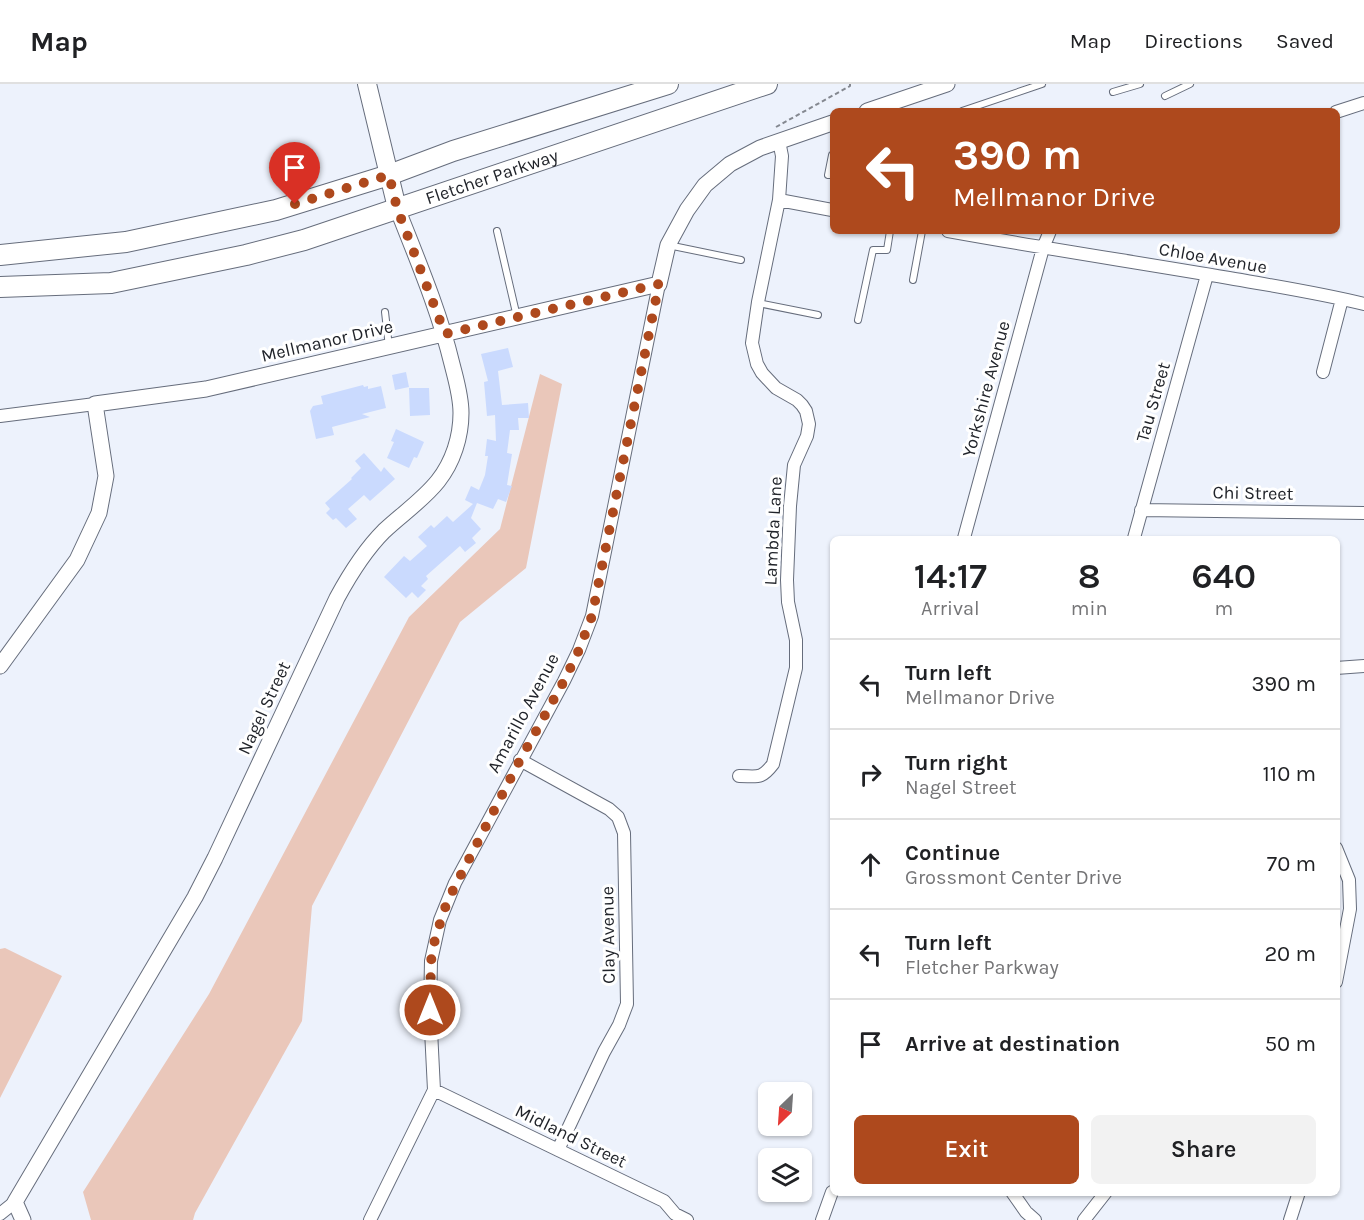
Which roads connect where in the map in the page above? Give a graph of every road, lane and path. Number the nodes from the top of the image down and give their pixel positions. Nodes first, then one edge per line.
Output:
1 (367, 84) edge
2 (668, 84) edge
3 (767, 84) edge
4 (850, 84) edge
5 (947, 84) edge
6 (1042, 84) edge
7 (1140, 84) edge
8 (1186, 85) edge
9 (1113, 92) dead end
10 (1165, 96) dead end
11 (1364, 103) edge
12 (876, 108) edge
13 (971, 108) edge
14 (1340, 111) edge
15 (830, 123) edge
16 (774, 136) junction
17 (389, 175) junction
18 (779, 200) junction
19 (397, 208) junction
20 (830, 210) edge
21 (497, 231) dead end
22 (890, 234) edge
23 (921, 234) edge
24 (965, 234) edge
25 (1049, 234) edge
26 (668, 244) junction
27 (1043, 248) junction
28 (0, 255) edge
29 (741, 260) dead end
30 (1207, 274) junction
31 (913, 280) dead end
32 (659, 284) junction
33 (0, 287) edge
34 (1342, 298) junction
35 (758, 303) junction
36 (1364, 304) edge
37 (385, 312) dead end
38 (818, 315) dead end
39 (518, 317) junction
40 (858, 320) dead end
41 (445, 334) junction
42 (388, 347) junction
43 (1323, 372) dead end
44 (95, 404) junction
45 (0, 416) edge
46 (1141, 510) junction
47 (1364, 513) edge
48 (965, 536) edge
49 (1134, 536) edge
50 (0, 666) edge
51 (1364, 666) edge
52 (1340, 668) edge
53 (520, 760) junction
54 (739, 776) dead end
55 (1340, 858) edge
56 (1340, 961) edge
57 (434, 1090) junction
58 (558, 1150) junction
59 (831, 1196) edge
60 (1015, 1196) edge
61 (1103, 1196) edge
62 (1298, 1196) edge
63 (15, 1202) junction
64 (0, 1214) edge
65 (676, 1217) edge
66 (23, 1220) edge
67 (370, 1220) edge
68 (687, 1220) edge
69 (822, 1220) edge
70 (1035, 1220) edge
71 (1084, 1220) edge
72 (1290, 1220) edge

1 - 17 main road
2 - 17 main road, Fletcher Parkway
3 - 19 main road, Fletcher Parkway
4 - 16 path
5 - 12 street
6 - 13 lane
7 - 9 lane
8 - 10 lane
11 - 14 street
15 - 16 street, Amarillo Avenue
16 - 18 street, Lambda Lane
16 - 26 street, Amarillo Avenue
17 - 19 main road
17 - 28 main road, Fletcher Parkway
18 - 20 street
18 - 35 street, Lambda Lane
19 - 33 main road, Fletcher Parkway
19 - 41 street, Nagel Street
21 - 39 lane
22 - 40 lane
23 - 31 lane
24 - 27 street, Chloe Avenue
25 - 27 street, Yorkshire Avenue
26 - 29 lane
26 - 32 street, Amarillo Avenue
27 - 30 street, Chloe Avenue
27 - 48 street, Yorkshire Avenue
30 - 34 street, Chloe Avenue
30 - 46 street, Tau Street
32 - 39 street, Mellmanor Drive
32 - 53 street, Amarillo Avenue
34 - 36 street, Chloe Avenue
34 - 43 street
35 - 38 lane
35 - 54 street, Lambda Lane
37 - 42 lane
39 - 41 street, Mellmanor Drive
41 - 42 street, Mellmanor Drive
41 - 63 street, Nagel Street
42 - 44 street, Mellmanor Drive
44 - 45 street, Mellmanor Drive
44 - 50 street
46 - 47 street, Chi Street
46 - 49 street, Tau Street
51 - 52 street
53 - 57 street, Amarillo Avenue
53 - 58 street, Clay Avenue
55 - 56 street
57 - 58 street, Midland Street
57 - 67 street, Amarillo Avenue
58 - 65 street, Midland Street
59 - 69 street
60 - 70 street
61 - 71 street
62 - 72 street
63 - 64 street
63 - 66 street
65 - 68 street, Midland Street

